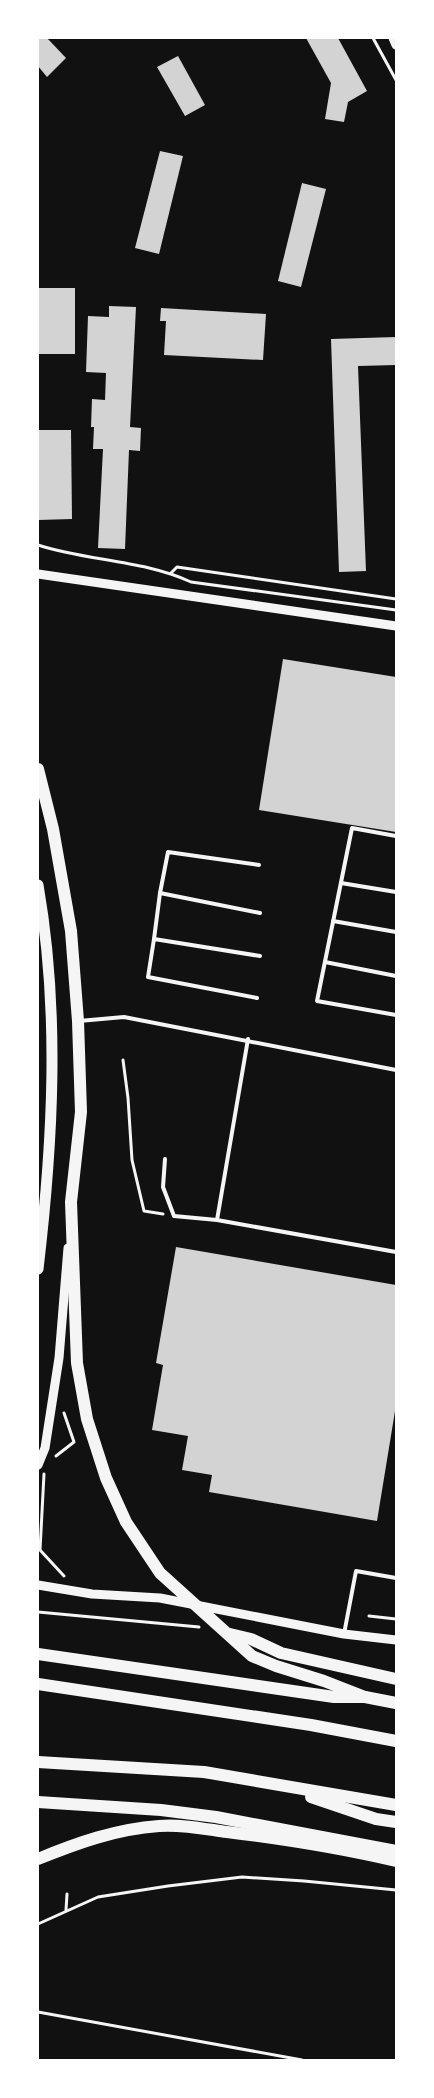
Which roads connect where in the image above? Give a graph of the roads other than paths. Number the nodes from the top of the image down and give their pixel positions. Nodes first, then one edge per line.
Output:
1 (392, 38) edge
2 (396, 45) edge
3 (38, 574) edge
4 (396, 626) edge
5 (38, 769) edge
6 (396, 836) edge
7 (259, 865) dead end
8 (341, 883) junction
9 (38, 885) edge
10 (396, 892) edge
11 (160, 893) junction
12 (260, 913) dead end
13 (333, 921) junction
14 (396, 932) edge
15 (154, 939) junction
16 (260, 956) dead end
17 (325, 962) junction
18 (396, 976) edge
19 (257, 998) dead end
20 (396, 1015) edge
21 (78, 1021) junction
22 (248, 1039) junction
23 (396, 1070) edge
24 (165, 1159) dead end
25 (72, 1202) junction
26 (217, 1220) junction
27 (396, 1252) edge
28 (38, 1269) edge
29 (48, 1427) junction
30 (38, 1433) edge
31 (38, 1465) edge
32 (396, 1578) edge
33 (38, 1585) edge
34 (228, 1633) junction
35 (344, 1634) junction
36 (396, 1640) edge
37 (38, 1654) edge
38 (396, 1679) edge
39 (38, 1684) edge
40 (365, 1697) junction
41 (396, 1703) edge
42 (396, 1741) edge
43 (38, 1762) edge
44 (276, 1784) junction
45 (38, 1802) edge
46 (396, 1805) edge
47 (161, 1810) junction
48 (396, 1822) edge
49 (256, 1835) junction
50 (396, 1851) edge
51 (38, 1858) edge
52 (396, 1861) edge

1 - 2 street
3 - 4 street
5 - 21 highway
6 - 8 lane
7 - 11 lane
8 - 10 lane
8 - 13 lane
9 - 28 main road
11 - 12 lane
11 - 15 lane
13 - 14 lane
13 - 17 lane
15 - 16 lane
15 - 19 lane
17 - 18 lane
17 - 20 lane
21 - 22 lane
21 - 25 highway
22 - 23 lane
22 - 26 lane
24 - 26 lane
25 - 29 street
25 - 34 highway
26 - 27 lane
29 - 30 street
29 - 31 street
32 - 35 lane
33 - 35 street
34 - 38 highway
34 - 40 highway
35 - 36 street
37 - 40 highway
39 - 42 highway
40 - 41 highway
43 - 44 highway
44 - 46 highway
44 - 48 highway
45 - 47 highway
47 - 49 highway
47 - 50 highway
49 - 51 highway
49 - 52 highway

